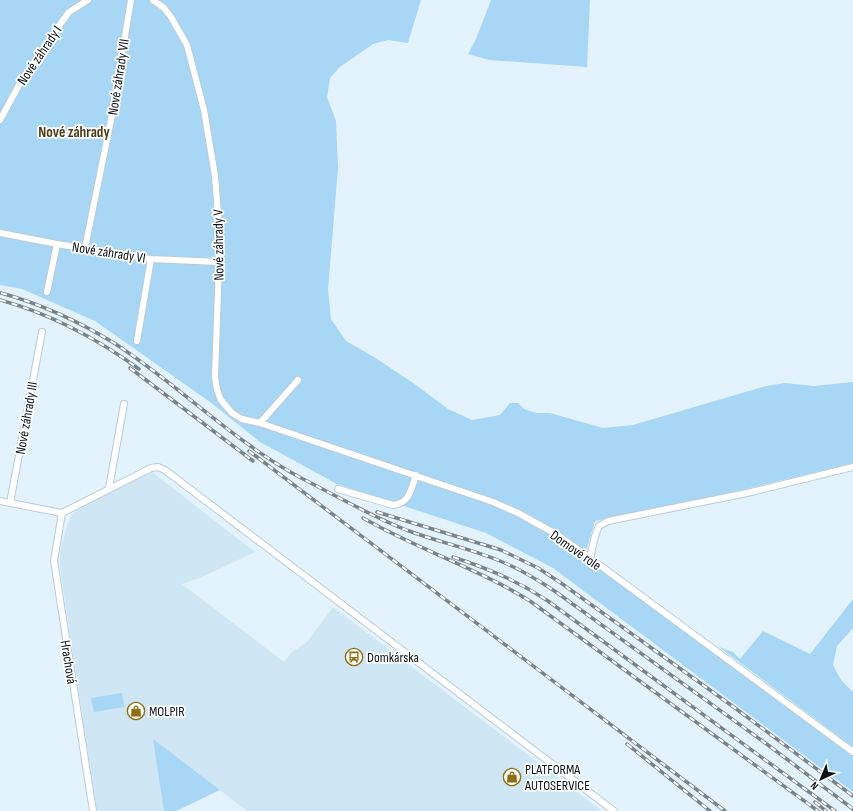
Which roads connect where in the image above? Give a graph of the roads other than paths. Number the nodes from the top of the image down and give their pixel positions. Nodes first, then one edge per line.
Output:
1 (88, 0) edge
2 (130, 0) edge
3 (153, 0) edge
4 (0, 120) edge
5 (0, 233) edge
6 (57, 244) junction
7 (85, 248) junction
8 (151, 259) junction
9 (219, 262) junction
10 (47, 292) dead end
11 (42, 332) dead end
12 (136, 340) dead end
13 (298, 380) dead end
14 (124, 404) dead end
15 (260, 423) junction
16 (853, 467) edge
17 (416, 475) junction
18 (109, 488) junction
19 (338, 489) dead end
20 (0, 501) edge
21 (10, 503) junction
22 (62, 512) junction
23 (590, 558) junction
24 (853, 752) edge
25 (93, 811) edge
26 (614, 811) edge

1 - 4 street, Nové záhrady I
2 - 7 street, Nové záhrady VII
3 - 9 street, Nové záhrady V
5 - 6 street, Nové záhrady VI
6 - 7 street, Nové záhrady VI
6 - 10 street
7 - 8 street, Nové záhrady VI
8 - 9 street, Nové záhrady VI
8 - 12 street
9 - 15 street, Nové záhrady V
11 - 21 street, Nové záhrady III
13 - 15 street
14 - 18 street
15 - 17 street, Domové role
16 - 23 street
17 - 19 street
17 - 23 street, Domové role
18 - 22 street
18 - 26 street
20 - 21 street
21 - 22 street
22 - 25 street, Hrachová
23 - 24 street, Domové role

